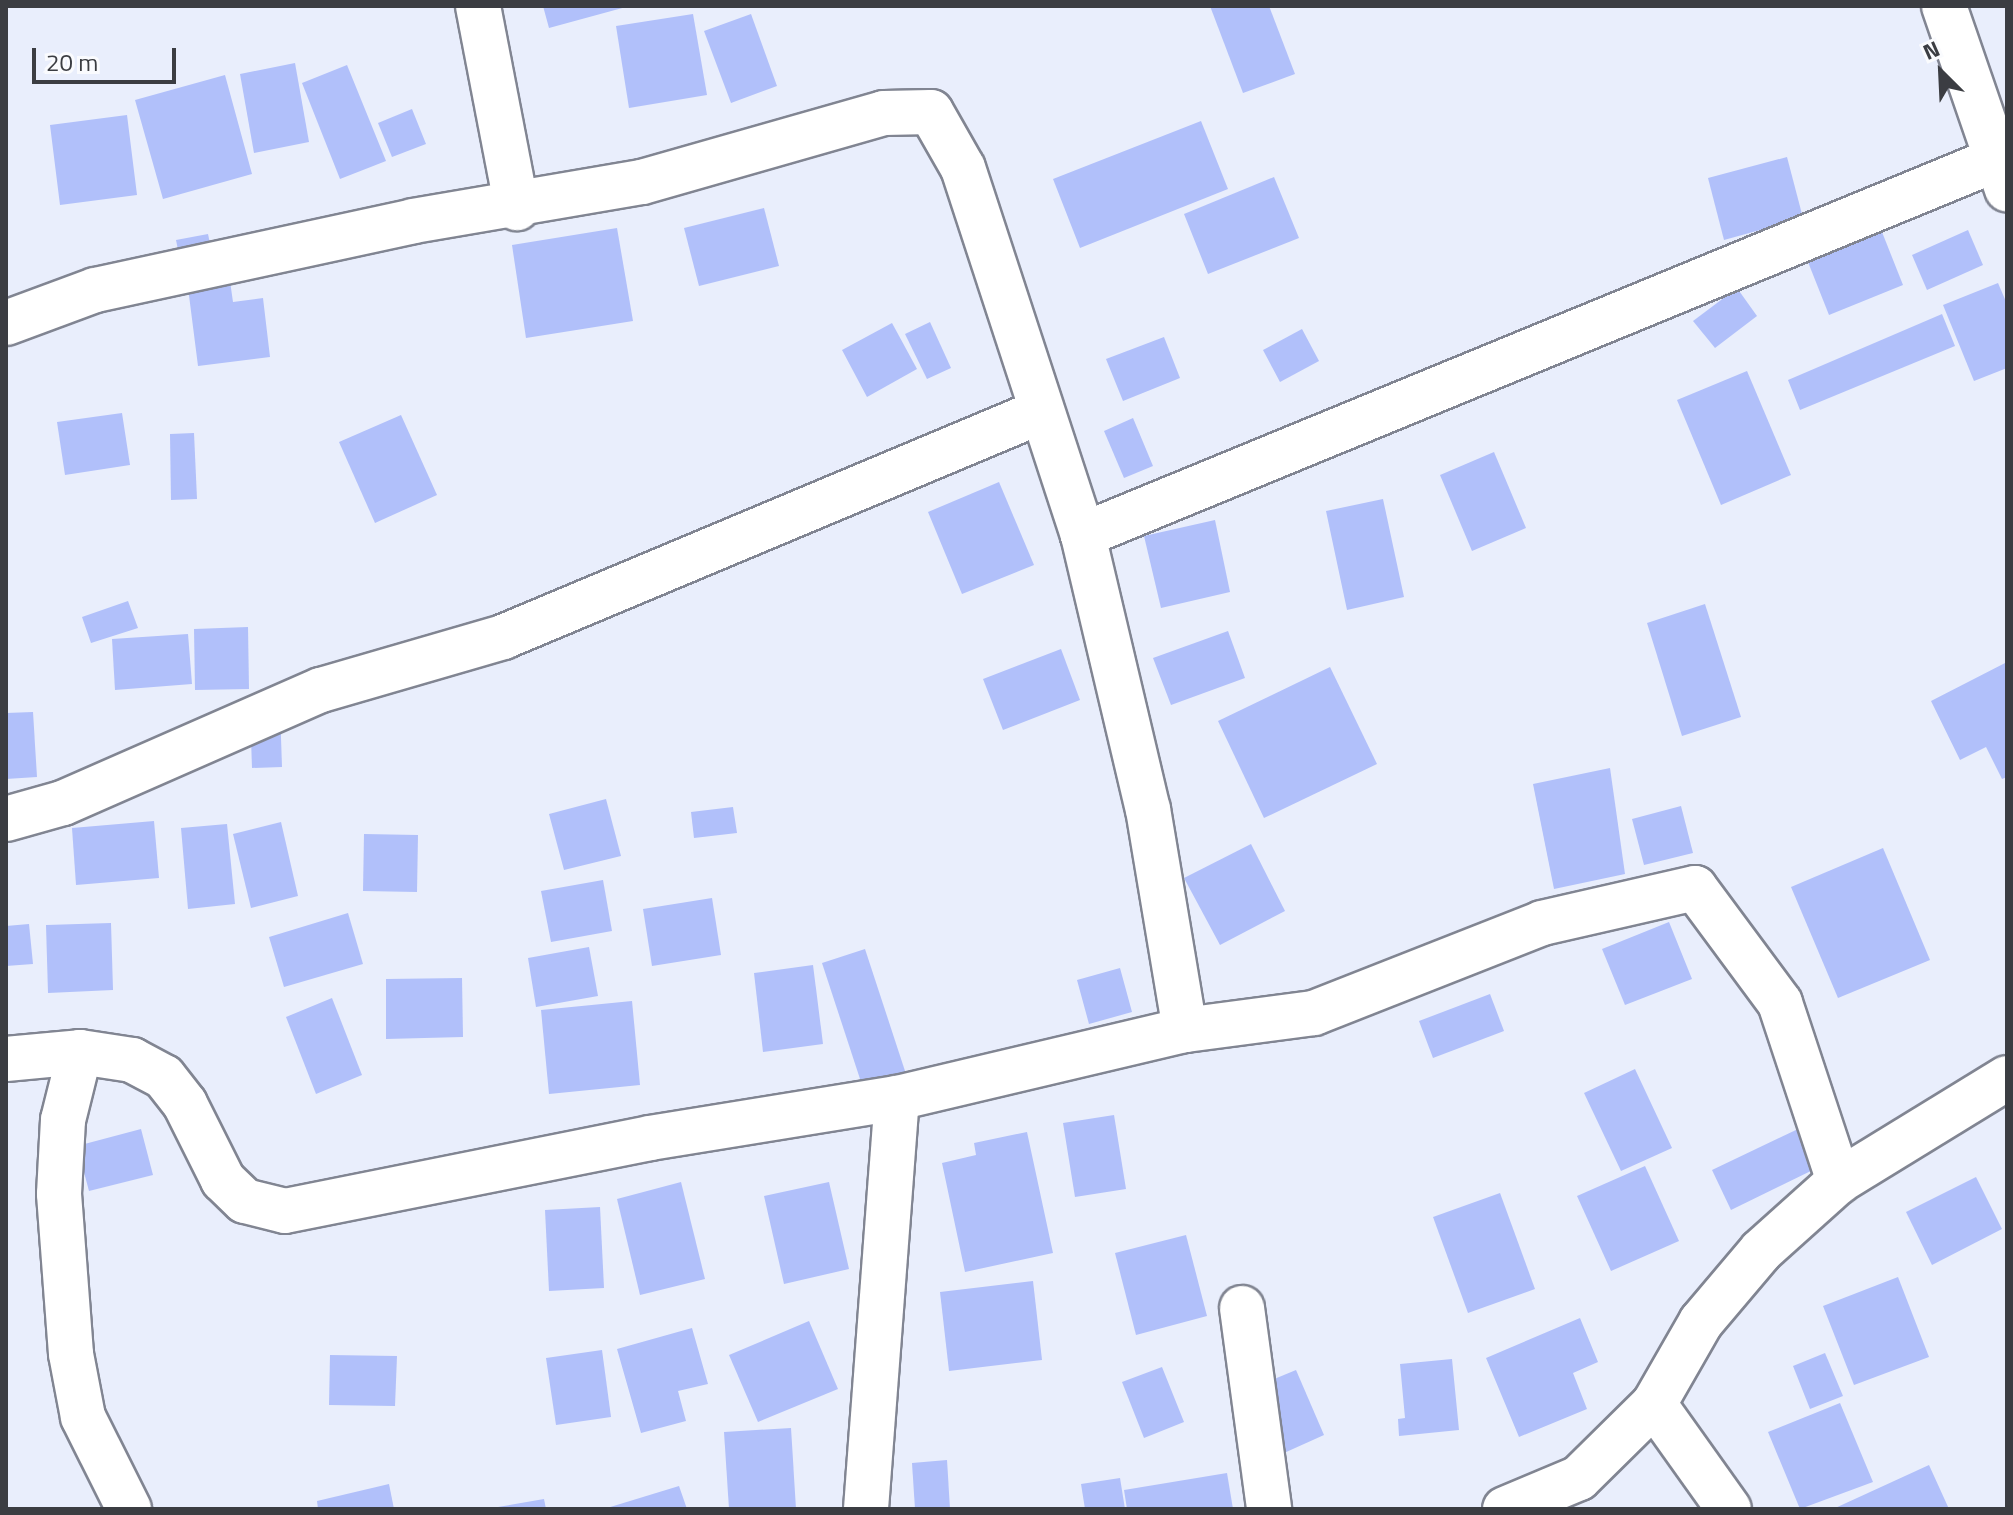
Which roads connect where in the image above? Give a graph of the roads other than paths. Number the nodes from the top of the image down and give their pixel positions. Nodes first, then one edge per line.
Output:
1 (478, 6) edge
2 (1944, 6) edge
3 (2002, 174) edge
4 (517, 208) junction
5 (6, 323) edge
6 (1042, 411) junction
7 (1083, 535) junction
8 (6, 819) edge
9 (1185, 1030) junction
10 (80, 1052) junction
11 (6, 1059) edge
12 (2007, 1078) edge
13 (897, 1098) junction
14 (1839, 1181) junction
15 (1242, 1308) dead end
16 (1654, 1404) junction
17 (129, 1509) edge
18 (866, 1509) edge
19 (1269, 1509) edge
20 (1505, 1509) edge
21 (1729, 1509) edge

1 - 4 street
2 - 3 street
3 - 7 street
4 - 5 street
4 - 6 street
6 - 7 street
6 - 8 street
7 - 9 street
9 - 13 street
9 - 14 street
10 - 11 street
10 - 13 street
10 - 17 street
12 - 14 street
13 - 18 street
14 - 16 street
15 - 19 street
16 - 20 street
16 - 21 street

